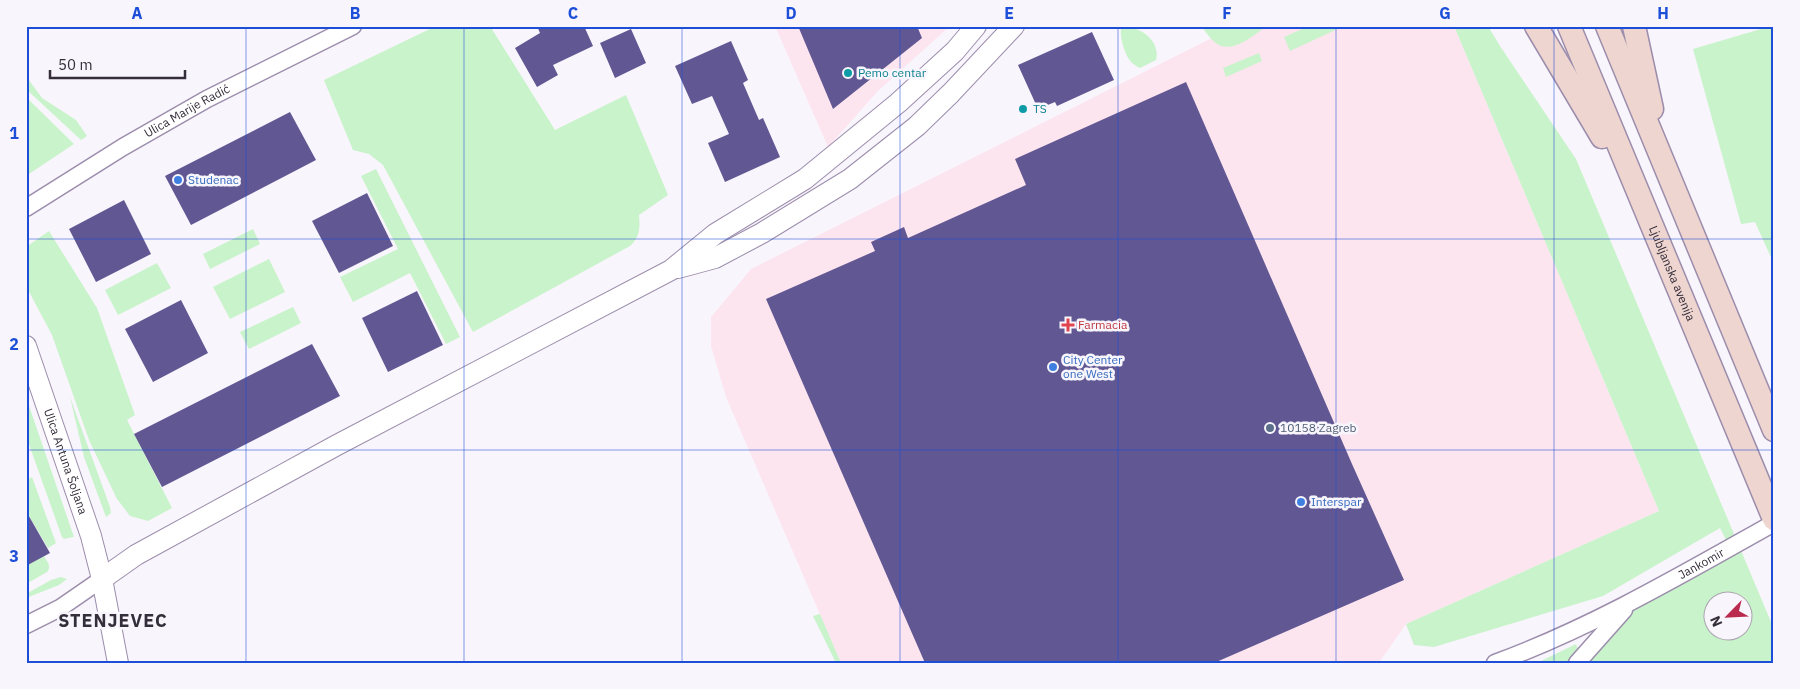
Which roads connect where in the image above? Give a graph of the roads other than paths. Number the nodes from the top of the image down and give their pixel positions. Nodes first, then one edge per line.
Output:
1 (353, 26) edge
2 (976, 26) edge
3 (1014, 26) edge
4 (1536, 26) edge
5 (1569, 26) edge
6 (1607, 26) edge
7 (1634, 26) edge
8 (1660, 154) junction
9 (26, 208) edge
10 (1650, 220) junction
11 (671, 270) junction
12 (26, 346) edge
13 (1774, 430) edge
14 (1774, 521) edge
15 (102, 579) junction
16 (1629, 604) junction
17 (26, 625) edge
18 (118, 663) edge
19 (1495, 663) edge
20 (1577, 663) edge

1 - 9 street, Ulica Marije Radić
2 - 11 street
3 - 11 street
4 - 10 main road
5 - 10 main road, Ljubljanska avenija
6 - 8 main road
7 - 8 main road
8 - 13 main road
10 - 14 main road, Ljubljanska avenija
11 - 15 street
12 - 15 street, Ulica Antuna Šoljana
14 - 16 street, Jankomir
15 - 17 street
15 - 18 street, Ulica Antuna Šoljana
16 - 19 street, Jankomir
16 - 20 street, Jankomir

